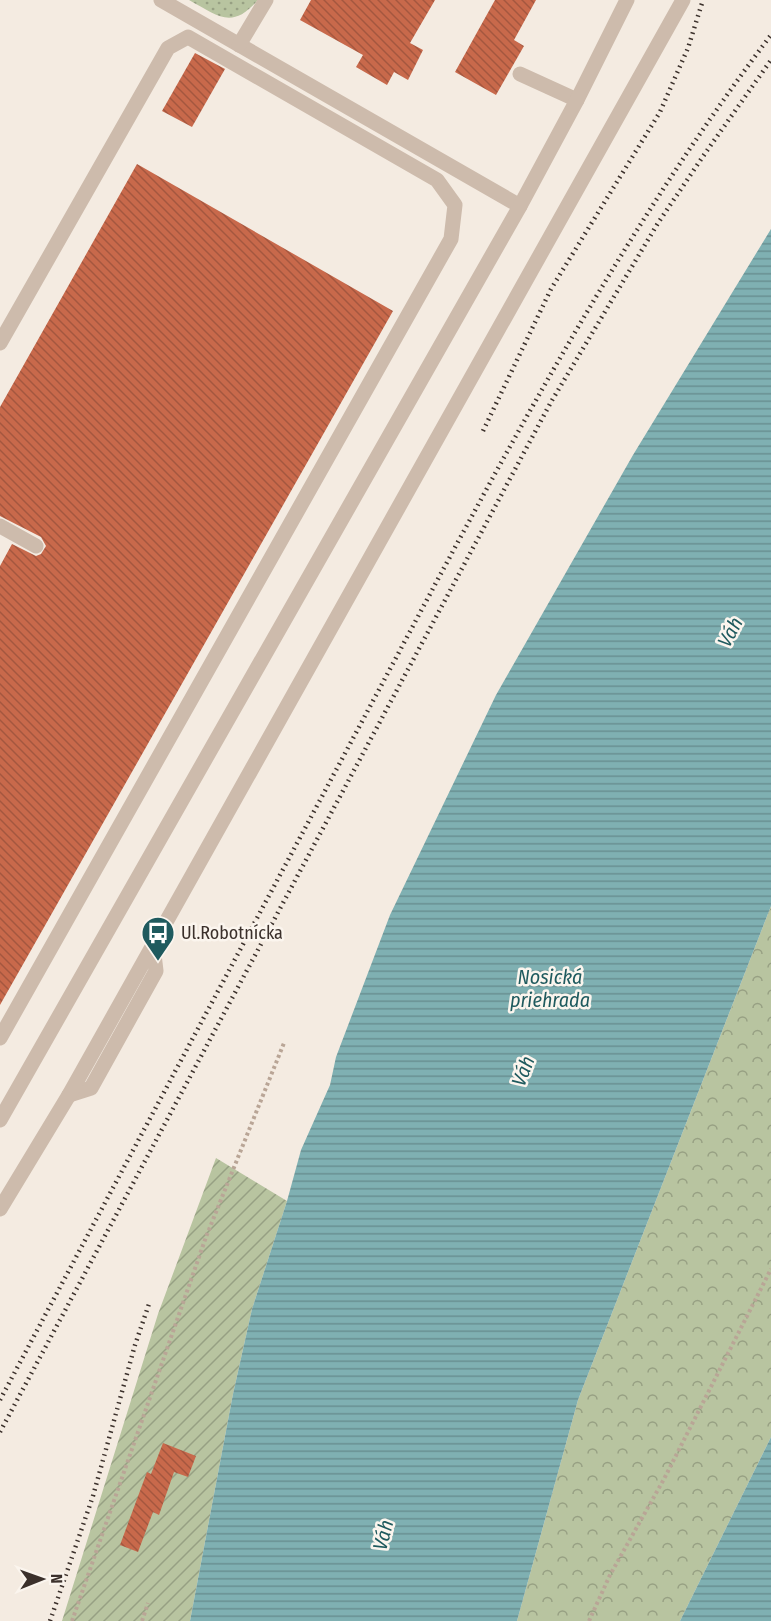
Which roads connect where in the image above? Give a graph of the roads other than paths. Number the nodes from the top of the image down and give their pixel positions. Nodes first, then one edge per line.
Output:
1 (161, 0) edge
2 (266, 0) edge
3 (627, 0) edge
4 (682, 1) edge
5 (239, 45) junction
6 (520, 74) dead end
7 (578, 100) junction
8 (520, 206) junction
9 (0, 343) edge
10 (0, 527) edge
11 (36, 546) dead end
12 (0, 1038) edge
13 (0, 1120) edge
14 (0, 1209) edge

1 - 5 street
2 - 5 street
3 - 7 street
4 - 14 street
5 - 8 street
6 - 7 street
7 - 8 street
8 - 13 street
9 - 12 street
10 - 11 street

